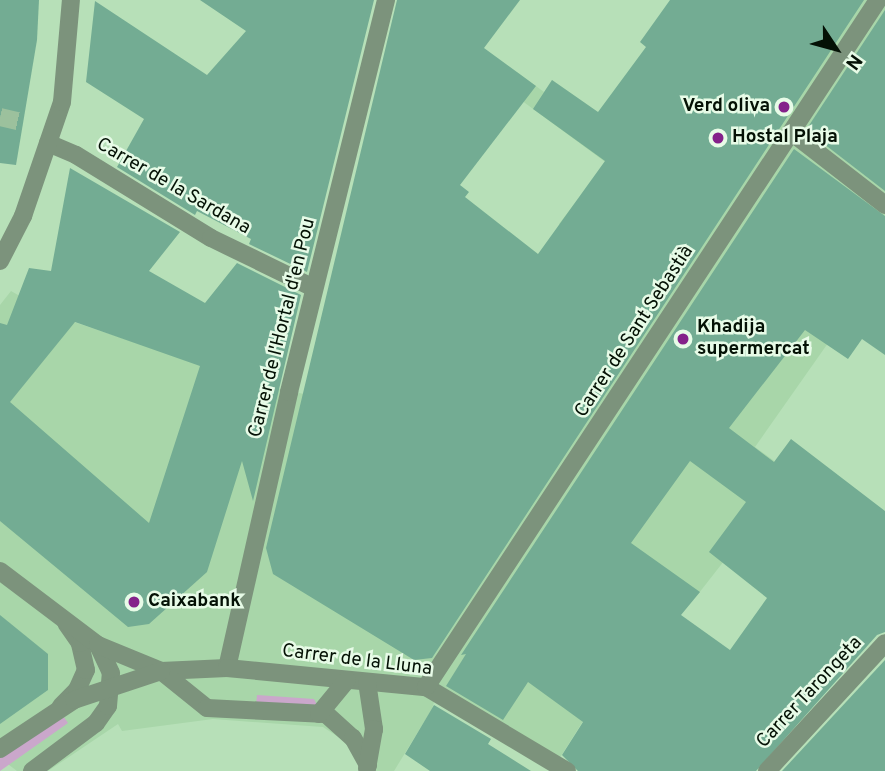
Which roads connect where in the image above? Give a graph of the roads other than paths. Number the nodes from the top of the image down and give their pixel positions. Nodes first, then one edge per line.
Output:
1 (71, 0) edge
2 (386, 0) edge
3 (878, 0) edge
4 (791, 132) junction
5 (48, 143) junction
6 (885, 205) edge
7 (0, 261) edge
8 (314, 288) junction
9 (0, 571) edge
10 (65, 623) junction
11 (885, 643) edge
12 (98, 645) junction
13 (227, 668) junction
14 (161, 671) junction
15 (347, 680) junction
16 (367, 682) junction
17 (112, 684) junction
18 (426, 687) junction
19 (61, 706) junction
20 (319, 714) junction
21 (0, 749) edge
22 (367, 768) edge
23 (32, 771) edge
24 (567, 771) edge
25 (767, 771) edge

1 - 5 street
2 - 8 street, Carrer de l'Hortal d'en Pou
3 - 4 street, Carrer de Sant Sebastià
4 - 6 street
4 - 18 street, Carrer de Sant Sebastià
5 - 7 street
5 - 8 street, Carrer de la Sardana
8 - 13 street, Carrer de l'Hortal d'en Pou
9 - 10 street
10 - 12 street
10 - 19 street
11 - 25 street, Carrer Tarongeta
12 - 14 street
12 - 17 street
13 - 14 street, Carrer de la Lluna
13 - 15 street, Carrer de la Lluna
14 - 17 street
14 - 20 street
15 - 16 street, Carrer de la Lluna
15 - 20 street
16 - 18 street, Carrer de la Lluna
16 - 22 street
17 - 19 street
17 - 23 street
18 - 24 street, Carrer de la Lluna
19 - 21 street
20 - 22 street

